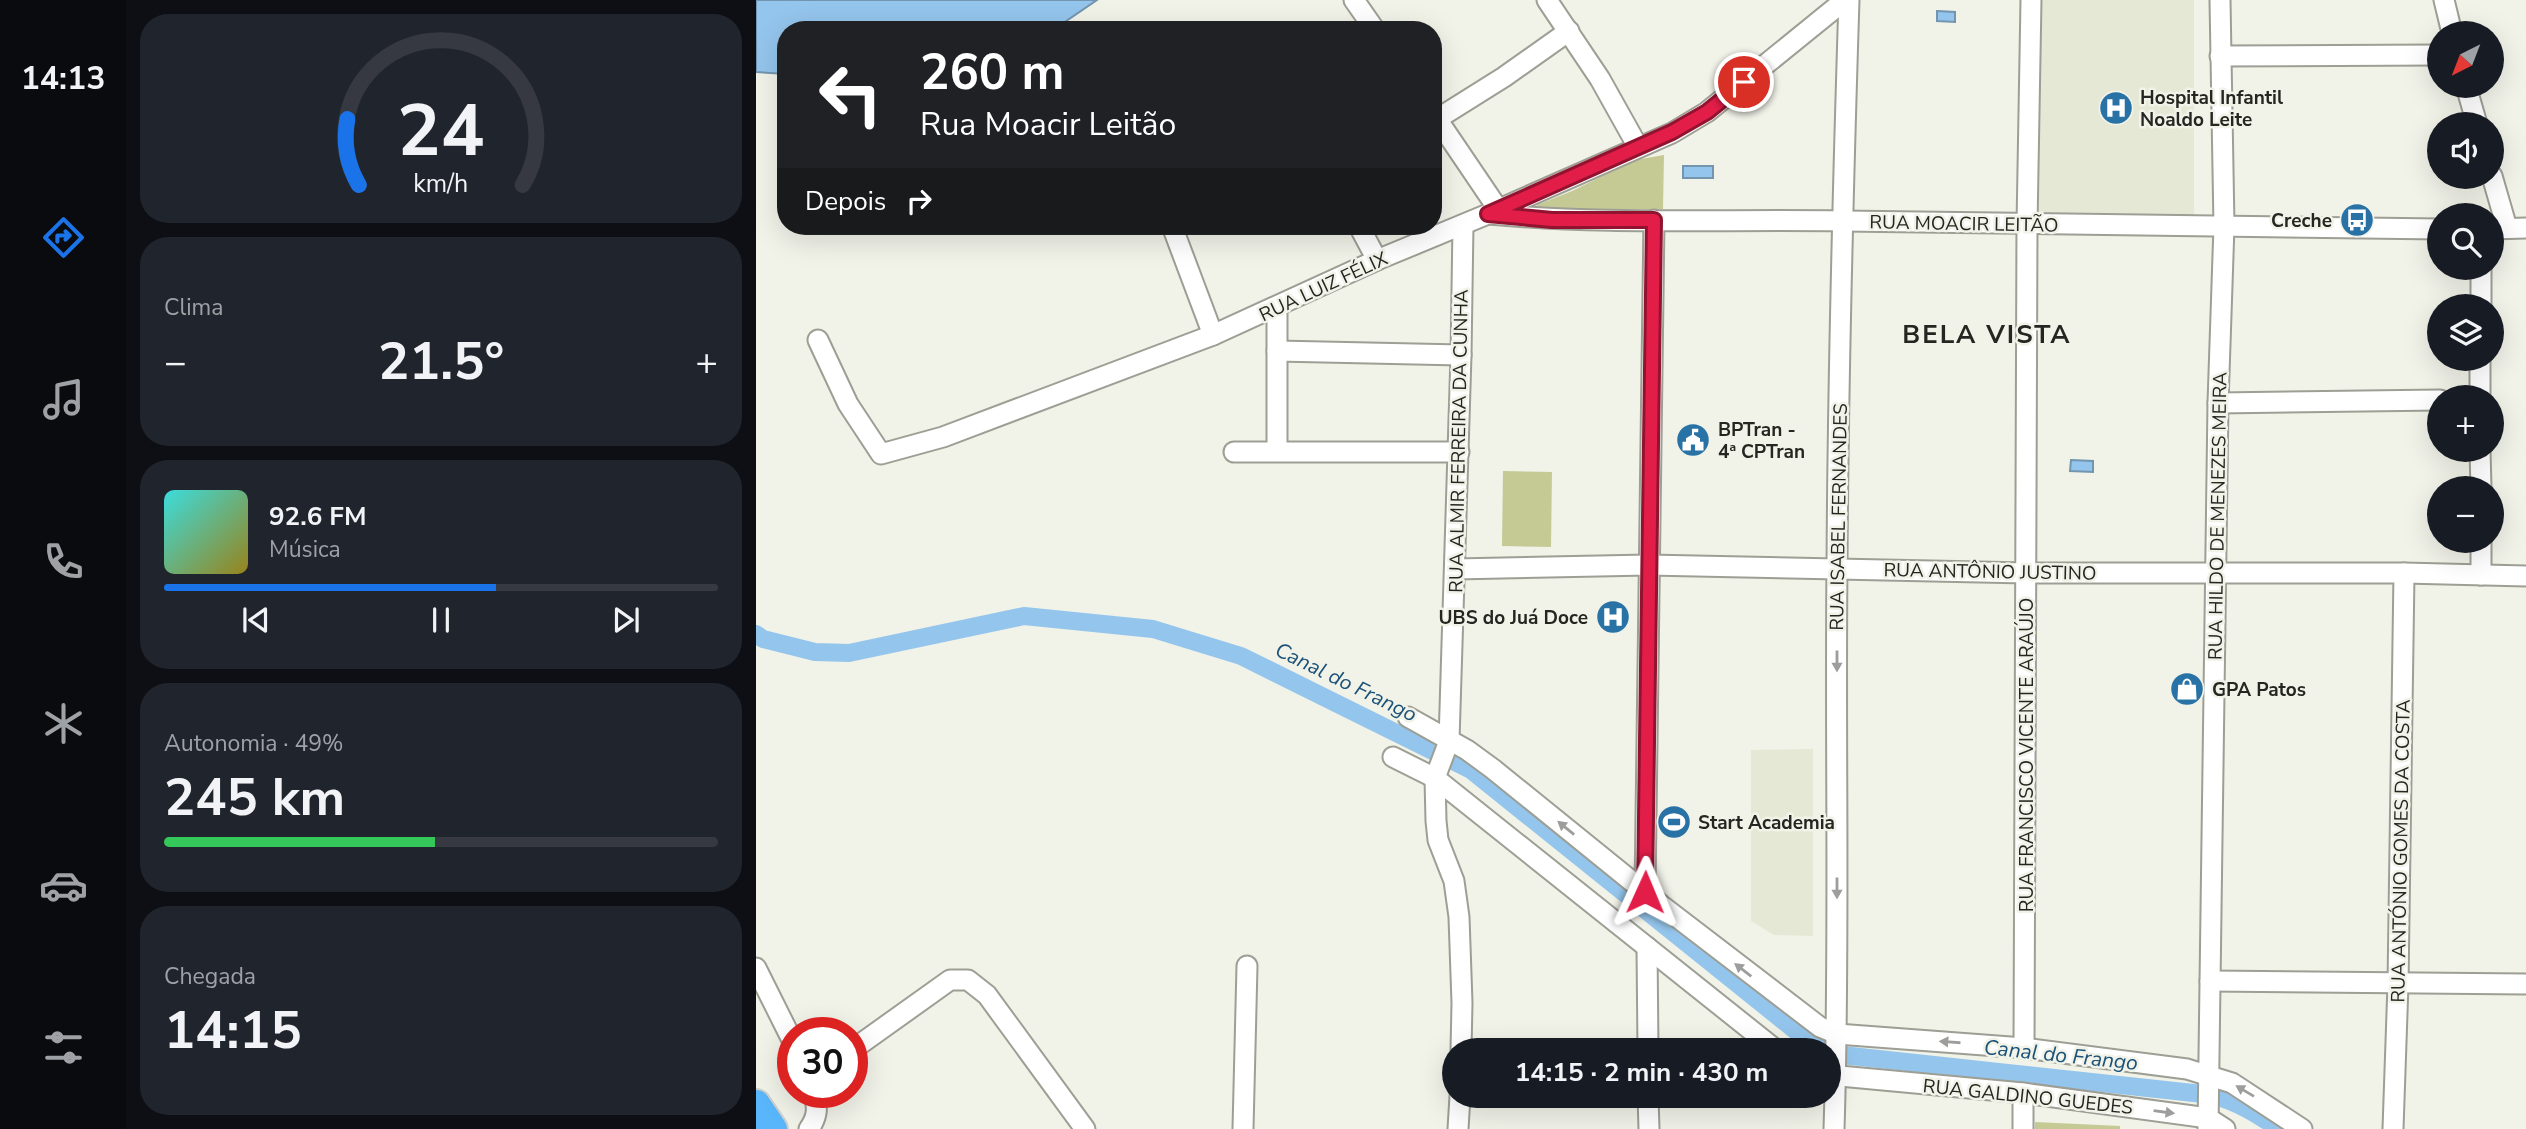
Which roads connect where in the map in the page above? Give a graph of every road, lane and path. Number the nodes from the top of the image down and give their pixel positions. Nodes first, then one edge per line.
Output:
1 (1354, 0) edge
2 (1546, 0) edge
3 (1847, 0) edge
4 (2031, 0) edge
5 (2220, 0) edge
6 (2444, 0) edge
7 (1369, 21) edge
8 (2449, 21) edge
9 (1569, 31) junction
10 (2427, 55) edge
11 (2220, 56) junction
12 (1442, 112) edge
13 (1442, 127) edge
14 (1637, 147) junction
15 (2496, 189) edge
16 (1493, 211) junction
17 (1654, 220) junction
18 (1842, 221) junction
19 (1463, 225) junction
20 (2027, 225) junction
21 (2224, 226) junction
22 (2427, 229) edge
23 (2508, 229) edge
24 (1442, 234) edge
25 (1175, 235) edge
26 (1364, 235) edge
27 (1438, 235) edge
28 (1377, 260) junction
29 (1277, 308) junction
30 (1213, 335) junction
31 (818, 340) dead end
32 (1277, 351) junction
33 (1461, 355) junction
34 (2427, 400) edge
35 (2218, 403) junction
36 (1277, 451) junction
37 (1234, 452) dead end
38 (1459, 452) junction
39 (2481, 553) edge
40 (1648, 565) junction
41 (1837, 568) junction
42 (1455, 569) junction
43 (2027, 573) junction
44 (2404, 573) junction
45 (2217, 575) junction
46 (2481, 575) junction
47 (2526, 576) edge
48 (1408, 717) dead end
49 (1447, 745) junction
50 (1393, 757) dead end
51 (1436, 775) junction
52 (1645, 892) junction
53 (1647, 947) junction
54 (1248, 966) dead end
55 (756, 968) edge
56 (2210, 981) junction
57 (2398, 984) junction
58 (2526, 984) edge
59 (780, 1017) edge
60 (1837, 1034) junction
61 (1461, 1038) edge
62 (1648, 1038) edge
63 (1761, 1038) edge
64 (1837, 1038) edge
65 (868, 1039) edge
66 (2024, 1048) junction
67 (2208, 1074) junction
68 (1841, 1077) edge
69 (2023, 1093) junction
70 (756, 1104) edge
71 (817, 1108) edge
72 (1459, 1108) edge
73 (1648, 1108) edge
74 (1833, 1108) edge
75 (2214, 1125) edge
76 (774, 1129) edge
77 (809, 1129) edge
78 (1085, 1129) edge
79 (1243, 1129) edge
80 (1458, 1129) edge
81 (1648, 1129) edge
82 (1834, 1129) edge
83 (2023, 1129) edge
84 (2302, 1129) edge
85 (2393, 1129) edge

1 - 7 street
2 - 9 street
3 - 14 street, RUA LUIZ FÉLIX
3 - 18 street, RUA ISABEL FERNANDES
4 - 20 street, RUA FRANCISCO VICENTE ARAÚJO
5 - 11 street, RUA HILDO DE MENEZES MEIRA
6 - 8 street
9 - 12 street
9 - 14 street
10 - 11 street
11 - 21 street, RUA HILDO DE MENEZES MEIRA
13 - 16 street
14 - 16 street, RUA LUIZ FÉLIX
15 - 23 street
16 - 17 street, RUA MOACIR LEITÃO
16 - 19 street, RUA LUIZ FÉLIX
17 - 18 street, RUA MOACIR LEITÃO
17 - 40 street
18 - 20 street, RUA MOACIR LEITÃO
18 - 41 street, RUA ISABEL FERNANDES
19 - 24 street, RUA LUIZ FÉLIX
19 - 33 street, RUA ALMIR FERREIRA DA CUNHA
20 - 21 street, RUA MOACIR LEITÃO
20 - 43 street, RUA FRANCISCO VICENTE ARAÚJO
21 - 22 street, RUA MOACIR LEITÃO
21 - 35 street, RUA HILDO DE MENEZES MEIRA
25 - 30 street
26 - 28 street
27 - 28 street, RUA LUIZ FÉLIX
28 - 29 street, RUA LUIZ FÉLIX
29 - 30 street, RUA LUIZ FÉLIX
29 - 32 street
30 - 31 street, RUA LUIZ FÉLIX
32 - 33 street
32 - 36 street
33 - 38 street, RUA ALMIR FERREIRA DA CUNHA
34 - 35 street
35 - 45 street, RUA HILDO DE MENEZES MEIRA
36 - 37 street
36 - 38 street
38 - 42 street, RUA ALMIR FERREIRA DA CUNHA
39 - 46 street
40 - 41 street, RUA ANTÔNIO JUSTINO
40 - 42 street, RUA ANTÔNIO JUSTINO
40 - 52 street
41 - 43 street, RUA ANTÔNIO JUSTINO
41 -> 60 street, RUA ISABEL FERNANDES
42 - 49 street, RUA ALMIR FERREIRA DA CUNHA
43 - 45 street, RUA ANTÔNIO JUSTINO
43 - 66 street, RUA FRANCISCO VICENTE ARAÚJO
44 - 45 street, RUA ANTÔNIO JUSTINO
44 - 46 street, RUA ANTÔNIO JUSTINO
44 - 57 street, RUA ANTÓNIO GOMES DA COSTA
45 - 56 street, RUA HILDO DE MENEZES MEIRA
46 - 47 street, RUA ANTÔNIO JUSTINO
48 - 49 street
49 - 51 street, RUA ALMIR FERREIRA DA CUNHA
52 -> 49 street
50 - 51 street
51 - 53 street
51 - 61 street, RUA ALMIR FERREIRA DA CUNHA
60 -> 52 street
53 - 62 street
53 - 63 street
54 - 79 street
55 - 59 street
56 - 57 street
56 - 67 street, RUA HILDO DE MENEZES MEIRA
57 - 58 street
57 - 85 street, RUA ANTÓNIO GOMES DA COSTA
60 - 64 street, RUA ISABEL FERNANDES
66 -> 60 street
65 - 78 street
66 - 67 street
67 - 75 street, RUA HILDO DE MENEZES MEIRA
84 -> 67 street
68 - 69 street, RUA GALDINO GUEDES
69 -> 75 street, RUA GALDINO GUEDES
69 - 83 street
70 - 76 highway
71 - 77 street
72 - 80 street
73 - 81 street
74 - 82 street, RUA ISABEL FERNANDES

